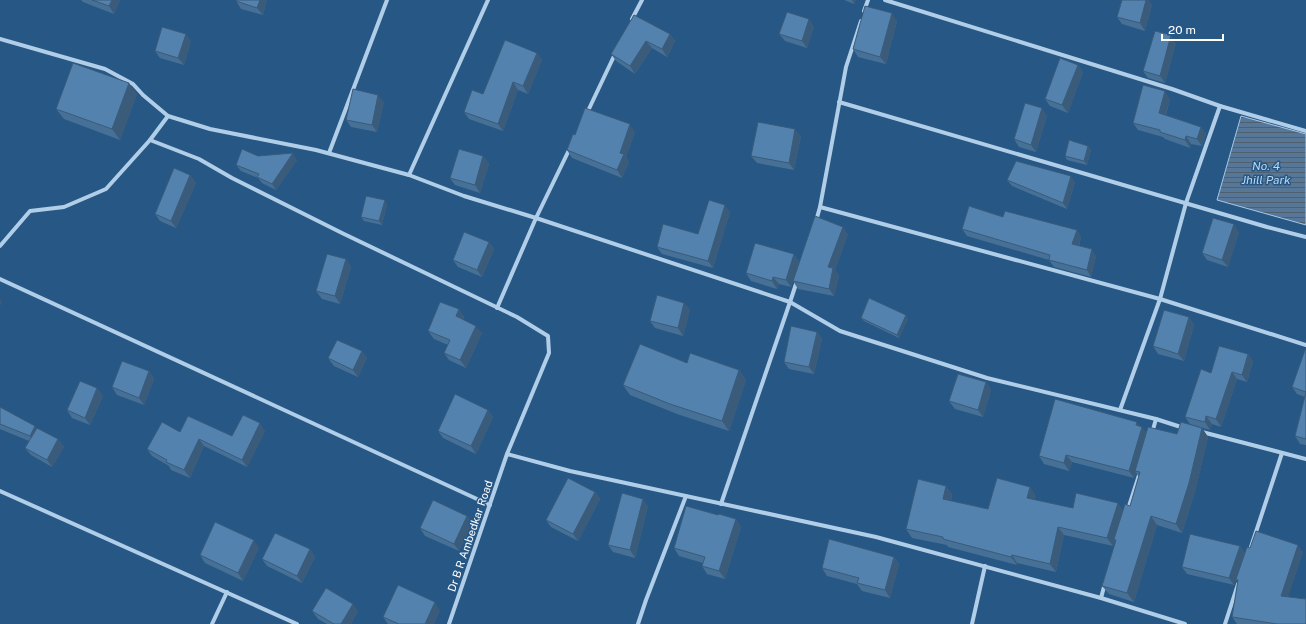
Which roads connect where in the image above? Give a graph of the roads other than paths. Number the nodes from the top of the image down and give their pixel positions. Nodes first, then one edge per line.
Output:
1 (387, 0) edge
2 (488, 0) edge
3 (642, 0) edge
4 (868, 0) edge
5 (885, 0) edge
6 (629, 26) edge
7 (0, 39) edge
8 (616, 52) edge
9 (839, 102) junction
10 (1220, 106) junction
11 (586, 114) edge
12 (168, 116) junction
13 (1306, 131) edge
14 (150, 140) junction
15 (573, 142) edge
16 (330, 154) junction
17 (409, 175) junction
18 (1186, 203) junction
19 (820, 207) junction
20 (536, 218) junction
21 (814, 229) edge
22 (1306, 237) edge
23 (0, 246) edge
24 (800, 272) edge
25 (0, 279) edge
26 (1160, 299) junction
27 (790, 302) junction
28 (497, 308) junction
29 (1306, 345) edge
30 (1120, 410) junction
31 (1156, 419) junction
32 (1192, 430) edge
33 (1199, 432) edge
34 (1149, 442) edge
35 (1282, 453) junction
36 (507, 454) junction
37 (1306, 459) edge
38 (1142, 464) edge
39 (0, 491) edge
40 (686, 496) junction
41 (721, 504) junction
42 (490, 505) junction
43 (1126, 516) edge
44 (1247, 557) edge
45 (985, 566) junction
46 (1108, 575) edge
47 (1240, 579) edge
48 (227, 592) junction
49 (1101, 598) junction
50 (212, 624) edge
51 (297, 624) edge
52 (449, 624) edge
53 (638, 624) edge
54 (972, 624) edge
55 (1185, 624) edge
56 (1226, 624) edge

1 - 16 street
2 - 17 street
3 - 6 street
4 - 9 street
5 - 10 street
7 - 12 street
8 - 11 street
9 - 18 street
9 - 19 street
10 - 13 street
10 - 18 street
12 - 14 street
12 - 16 street
14 - 23 street
14 - 28 street, Dr B R Ambedkar Road
15 - 20 street
16 - 17 street
17 - 20 street
18 - 22 street
18 - 26 street
19 - 21 street
19 - 26 street
20 - 27 street
20 - 28 street
24 - 27 street
25 - 42 street
26 - 29 street
26 - 30 street
27 - 30 street
27 - 41 street
28 - 36 street, Dr B R Ambedkar Road
30 - 31 street
31 - 32 street
31 - 34 street
33 - 35 street
35 - 37 street
35 - 44 street
36 - 40 street
36 - 42 street, Dr B R Ambedkar Road
38 - 43 street
39 - 48 street
40 - 41 street
40 - 53 street
41 - 45 street
42 - 52 street, Dr B R Ambedkar Road
45 - 49 street
45 - 54 street
46 - 49 street
47 - 56 street
48 - 50 street
48 - 51 street
49 - 55 street

